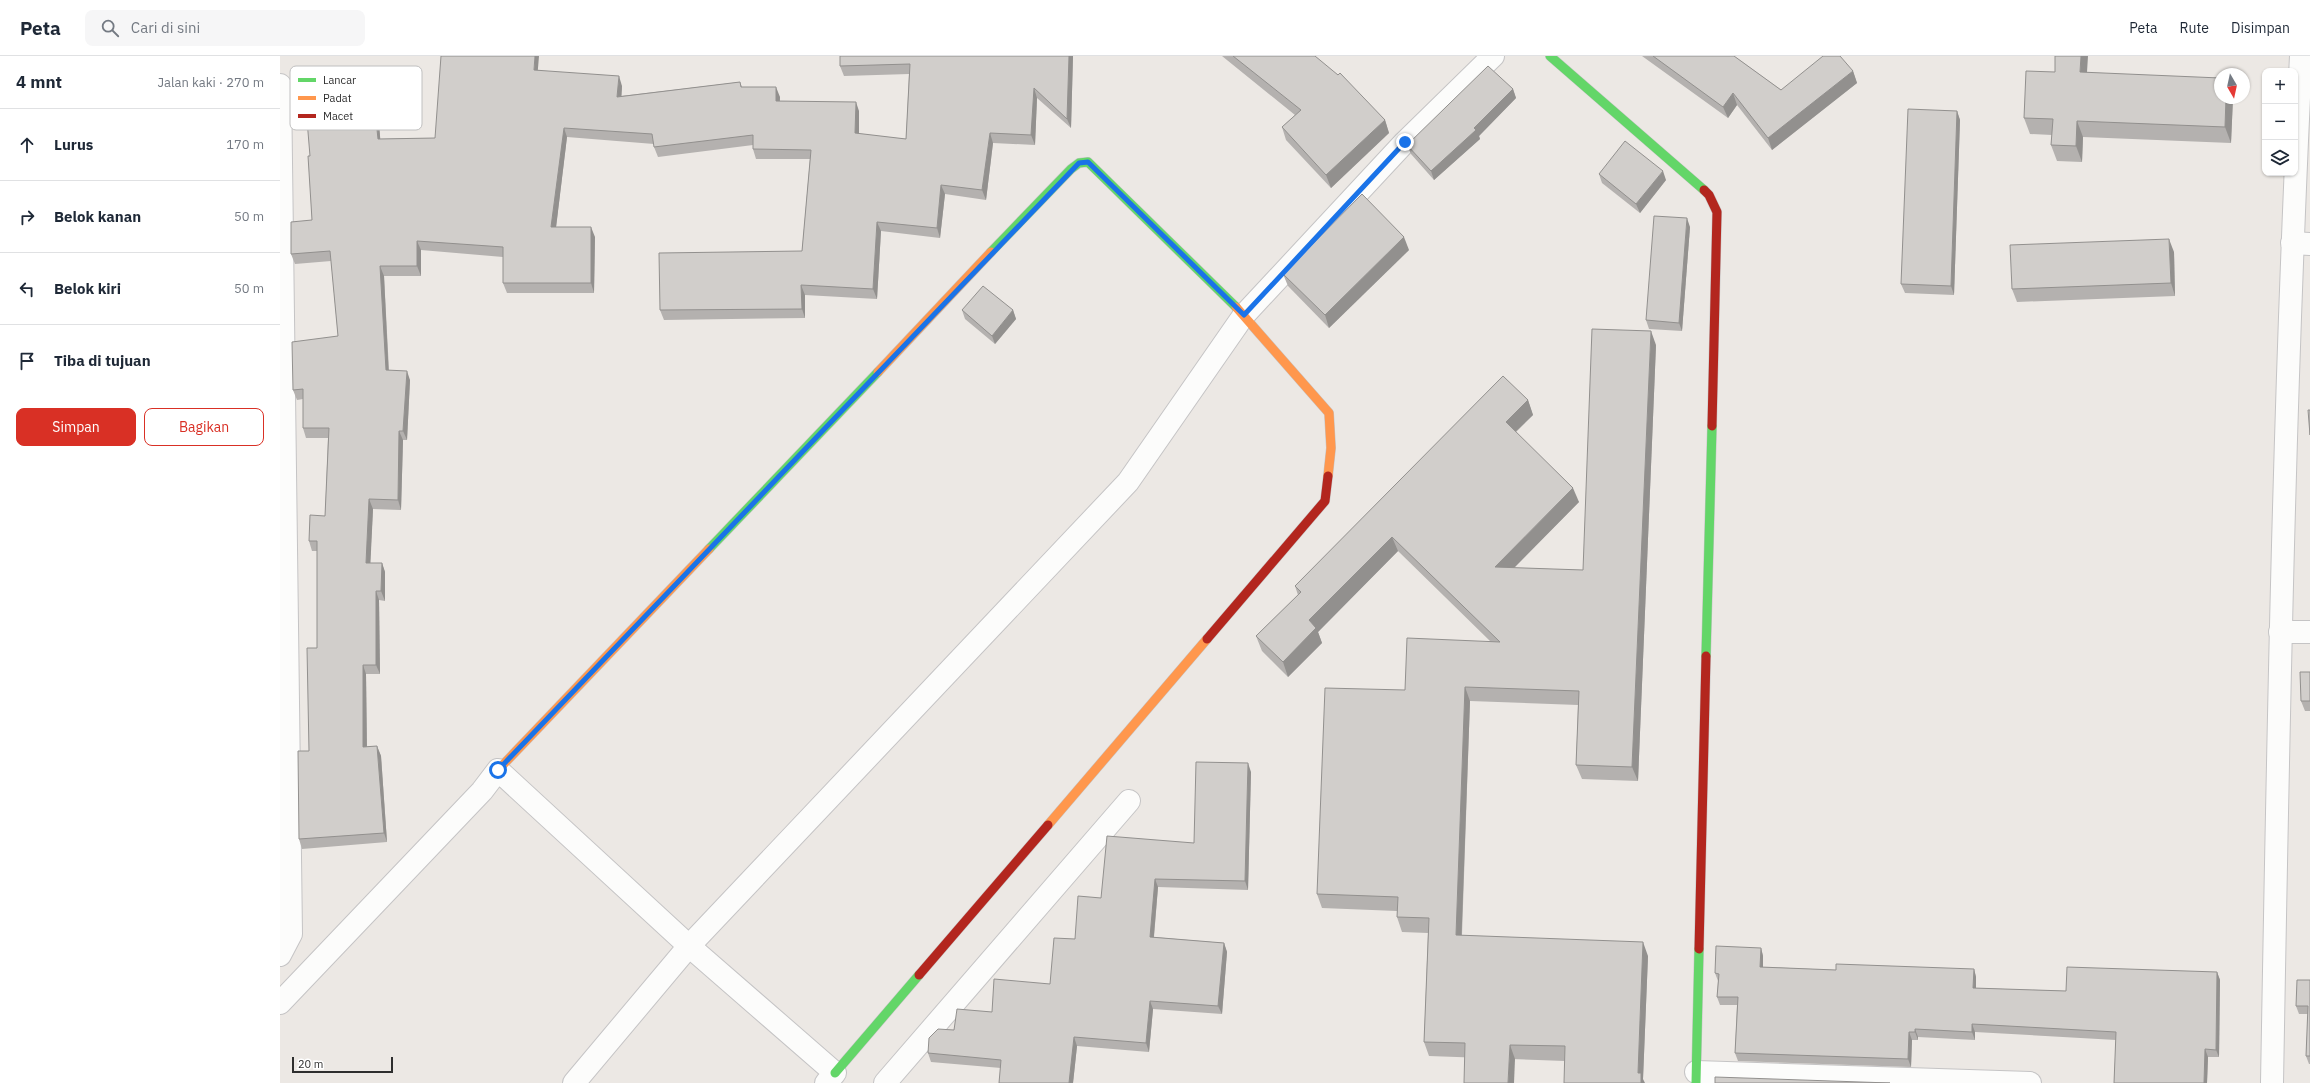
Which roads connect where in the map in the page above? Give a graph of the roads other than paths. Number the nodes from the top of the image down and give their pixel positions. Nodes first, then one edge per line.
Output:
1 (1493, 56) edge
2 (1550, 56) edge
3 (2301, 56) edge
4 (280, 85) edge
5 (2301, 244) edge
6 (1244, 315) junction
7 (281, 320) edge
8 (2280, 632) junction
9 (2310, 632) edge
10 (284, 748) edge
11 (498, 770) junction
12 (1129, 801) dead end
13 (689, 946) junction
14 (280, 955) edge
15 (280, 1003) edge
16 (1696, 1077) edge
17 (830, 1078) edge
18 (574, 1083) edge
19 (885, 1083) edge
20 (2030, 1083) edge
21 (2272, 1083) edge

1 - 6 street
2 - 16 street
3 - 5 street
4 - 7 street
5 - 8 street
6 - 11 street
6 - 13 street
6 - 17 street
7 - 10 street
8 - 9 street
8 - 21 street
10 - 14 street
11 - 13 street
11 - 15 street
12 - 19 street
13 - 17 street
13 - 18 street
16 - 20 street

